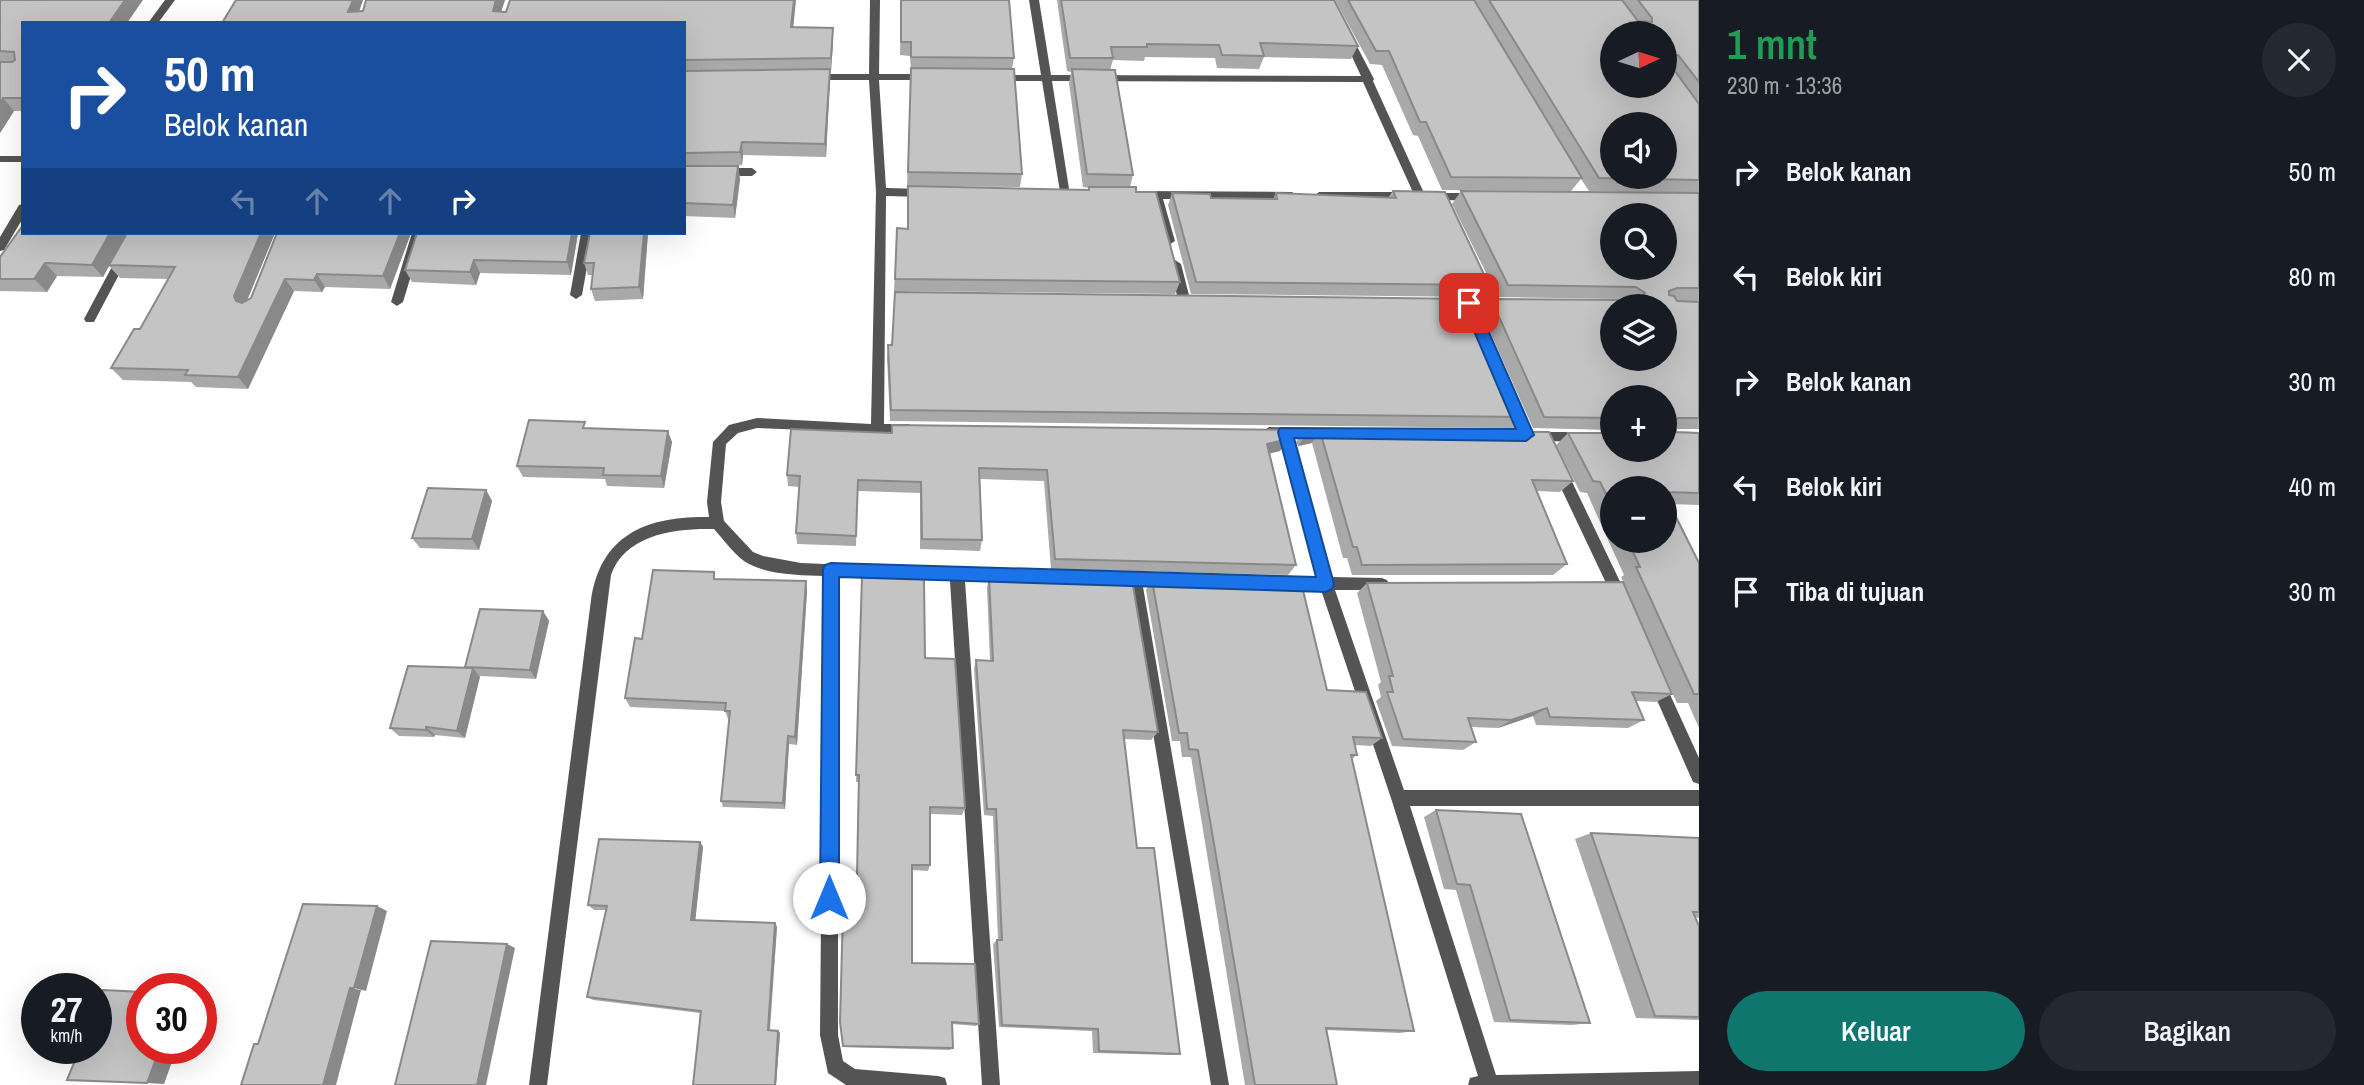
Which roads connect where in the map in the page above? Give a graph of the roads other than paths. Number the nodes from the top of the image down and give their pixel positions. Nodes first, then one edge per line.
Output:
1 (170, 0) edge
2 (875, 0) edge
3 (1034, 0) edge
4 (154, 21) edge
5 (1340, 23) edge
6 (874, 76) junction
7 (799, 77) edge
8 (940, 77) edge
9 (980, 78) edge
10 (1046, 79) junction
11 (1369, 79) junction
12 (0, 159) edge
13 (21, 159) edge
14 (686, 172) edge
15 (752, 172) dead end
16 (881, 192) junction
17 (933, 193) edge
18 (1065, 195) edge
19 (1117, 195) edge
20 (1157, 195) junction
21 (1420, 196) junction
22 (1492, 197) edge
23 (21, 211) edge
24 (134, 235) edge
25 (417, 235) edge
26 (587, 235) edge
27 (0, 247) edge
28 (576, 295) dead end
29 (878, 298) junction
30 (892, 299) edge
31 (397, 302) dead end
32 (1171, 303) edge
33 (1185, 303) junction
34 (1198, 303) edge
35 (1442, 303) edge
36 (1518, 304) edge
37 (90, 319) dead end
38 (1505, 387) edge
39 (877, 429) junction
40 (918, 429) edge
41 (1258, 432) edge
42 (1285, 432) junction
43 (1339, 433) edge
44 (1600, 439) edge
45 (1549, 449) junction
46 (717, 523) junction
47 (831, 570) junction
48 (957, 575) junction
49 (1272, 583) edge
50 (1326, 584) junction
51 (1395, 584) edge
52 (1630, 619) edge
53 (1651, 667) edge
54 (1699, 776) edge
55 (1399, 798) junction
56 (1699, 798) edge
57 (1699, 1080) edge
58 (538, 1085) edge
59 (938, 1085) edge
60 (991, 1085) edge
61 (1220, 1085) edge
62 (1476, 1085) edge
63 (1490, 1085) edge

1 - 4 street
2 - 6 street
3 - 10 street
5 - 11 street
6 - 7 street
6 - 8 street
6 - 16 street
9 - 10 street
10 - 11 street
10 - 18 street
11 - 21 street
12 - 13 street
14 - 15 street
16 - 17 street
16 - 29 street
19 - 20 street
20 - 21 street
20 - 33 street
21 - 22 street
23 - 27 street
24 - 37 street
25 - 31 street
26 - 28 street
29 - 30 street
29 - 39 street
32 - 33 street
33 - 34 street
35 - 36 street
38 - 45 street
39 - 40 street
39 - 46 street
41 - 42 street
42 - 43 street
42 - 50 street
44 - 45 street
45 - 52 street
46 - 47 street
46 - 58 street
47 - 48 street
47 - 59 street
48 - 60 street
48 - 61 street
49 - 50 street
50 - 51 street
50 - 55 street
53 - 54 street
55 - 56 street
55 - 63 street
57 - 63 street
62 - 63 street

